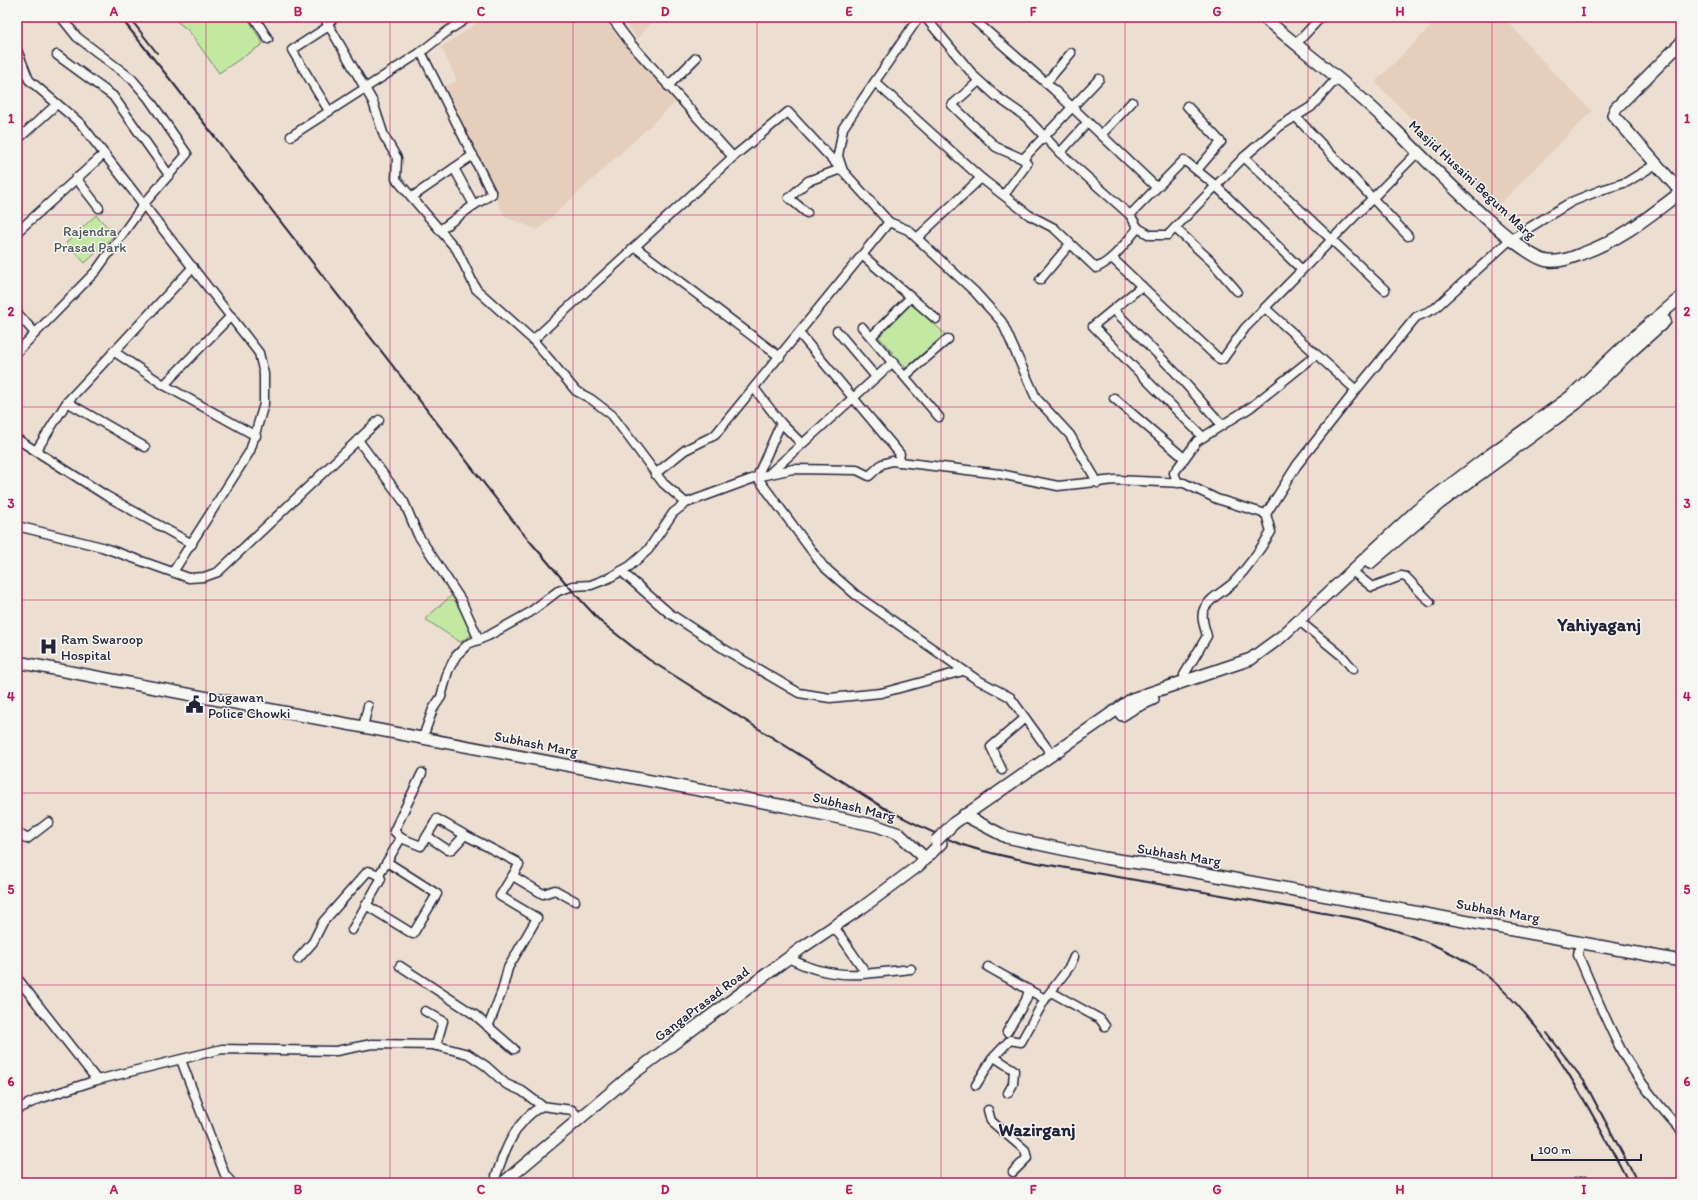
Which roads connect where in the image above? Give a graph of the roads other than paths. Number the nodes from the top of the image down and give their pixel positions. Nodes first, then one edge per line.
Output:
1 (61, 17) edge
2 (254, 17) edge
3 (336, 17) edge
4 (469, 17) edge
5 (611, 17) edge
6 (918, 17) edge
7 (925, 17) edge
8 (970, 17) edge
9 (1262, 17) edge
10 (1321, 17) edge
11 (327, 22) edge
12 (268, 39) dead end
13 (1681, 43) edge
14 (1296, 44) junction
15 (17, 50) edge
16 (421, 52) junction
17 (1071, 53) dead end
18 (57, 55) dead end
19 (696, 58) dead end
20 (1337, 78) junction
21 (1099, 79) dead end
22 (979, 81) junction
23 (875, 82) junction
24 (1046, 83) junction
25 (668, 86) junction
26 (365, 88) junction
27 (1132, 102) dead end
28 (57, 104) junction
29 (1187, 106) dead end
30 (1072, 108) junction
31 (329, 111) junction
32 (1295, 116) junction
33 (1088, 122) junction
34 (1101, 135) junction
35 (291, 136) dead end
36 (1045, 137) junction
37 (17, 140) edge
38 (1418, 152) junction
39 (1060, 153) junction
40 (104, 154) junction
41 (473, 155) junction
42 (1244, 156) junction
43 (733, 157) junction
44 (1023, 159) junction
45 (1656, 164) junction
46 (454, 168) junction
47 (842, 170) junction
48 (1197, 170) junction
49 (169, 175) junction
50 (76, 178) junction
51 (981, 178) junction
52 (1216, 186) junction
53 (1156, 187) junction
54 (1681, 192) edge
55 (1004, 195) junction
56 (412, 197) junction
57 (1373, 198) junction
58 (144, 204) junction
59 (474, 206) junction
60 (99, 208) dead end
61 (807, 213) dead end
62 (1130, 215) junction
63 (889, 222) junction
64 (1138, 228) junction
65 (1175, 228) junction
66 (440, 230) junction
67 (17, 232) edge
68 (1408, 236) dead end
69 (917, 238) junction
70 (1332, 239) junction
71 (1511, 239) junction
72 (1070, 244) junction
73 (634, 247) junction
74 (862, 255) junction
75 (1112, 258) junction
76 (193, 266) junction
77 (1302, 270) junction
78 (1040, 280) dead end
79 (1142, 286) junction
80 (1386, 290) dead end
81 (1237, 291) dead end
82 (910, 297) junction
83 (1681, 297) edge
84 (1681, 307) edge
85 (1265, 308) junction
86 (1114, 310) junction
87 (17, 313) edge
88 (231, 316) junction
89 (936, 319) dead end
90 (862, 327) dead end
91 (837, 331) dead end
92 (799, 332) junction
93 (36, 333) junction
94 (871, 337) junction
95 (948, 339) dead end
96 (533, 340) junction
97 (113, 351) junction
98 (17, 352) edge
99 (1316, 355) junction
100 (780, 357) junction
101 (893, 362) junction
102 (904, 376) junction
103 (876, 377) junction
104 (164, 385) junction
105 (754, 388) junction
106 (1356, 390) junction
107 (853, 398) junction
108 (1114, 398) dead end
109 (67, 402) junction
110 (940, 417) dead end
111 (379, 420) dead end
112 (781, 423) junction
113 (1222, 425) junction
114 (256, 436) junction
115 (1203, 437) junction
116 (17, 439) edge
117 (358, 440) junction
118 (802, 444) junction
119 (145, 447) dead end
120 (36, 451) junction
121 (1184, 458) junction
122 (898, 462) junction
123 (655, 474) junction
124 (769, 474) junction
125 (757, 477) junction
126 (1098, 483) junction
127 (1178, 483) junction
128 (686, 503) junction
129 (1266, 514) junction
130 (17, 526) edge
131 (192, 544) junction
132 (620, 571) junction
133 (173, 572) junction
134 (1357, 575) junction
135 (1430, 602) dead end
136 (1303, 624) junction
137 (479, 640) junction
138 (17, 662) edge
139 (1353, 669) dead end
140 (964, 670) junction
141 (1187, 681) junction
142 (368, 706) dead end
143 (1025, 718) junction
144 (363, 727) junction
145 (423, 737) junction
146 (1052, 755) junction
147 (1002, 770) dead end
148 (422, 773) dead end
149 (967, 817) junction
150 (48, 822) dead end
151 (17, 832) edge
152 (427, 836) junction
153 (465, 836) junction
154 (401, 838) junction
155 (924, 857) junction
156 (387, 862) junction
157 (379, 875) junction
158 (513, 876) junction
159 (575, 901) dead end
160 (366, 905) junction
161 (833, 925) junction
162 (352, 930) dead end
163 (1580, 942) junction
164 (1074, 956) dead end
165 (788, 958) junction
166 (298, 959) dead end
167 (1681, 961) edge
168 (400, 966) dead end
169 (988, 968) dead end
170 (911, 969) dead end
171 (866, 973) junction
172 (17, 978) edge
173 (1029, 990) junction
174 (1051, 992) junction
175 (1045, 999) junction
176 (425, 1011) dead end
177 (1105, 1026) dead end
178 (488, 1027) junction
179 (1007, 1032) dead end
180 (436, 1046) junction
181 (514, 1049) dead end
182 (994, 1057) junction
183 (181, 1060) junction
184 (97, 1080) junction
185 (976, 1085) dead end
186 (1008, 1093) dead end
187 (542, 1106) junction
188 (17, 1109) edge
189 (988, 1110) dead end
190 (580, 1119) junction
191 (1681, 1130) edge
192 (1013, 1172) dead end
193 (500, 1179) edge
194 (232, 1183) edge
195 (1576, 1183) edge
196 (1585, 1183) edge

1 - 49 street
2 - 12 street
3 - 11 street
4 - 16 street
5 - 25 street
6 - 23 street
7 - 22 street
8 - 24 street
9 - 14 street, Masjid Husaini Begum Marg
10 - 14 street
11 - 26 street
11 - 31 street
13 - 45 street
14 - 20 street, Masjid Husaini Begum Marg
15 - 28 street
16 - 26 street
16 - 41 street
17 - 24 street
18 - 49 street
19 - 25 street
20 - 32 street
20 - 38 street, Masjid Husaini Begum Marg
21 - 30 street
22 - 36 street
22 - 44 street
23 - 47 street
23 - 51 street
24 - 30 street
25 - 43 street
26 - 31 street
26 - 56 street
27 - 34 street
28 - 37 street
28 - 40 street
29 - 48 street
30 - 33 street
30 - 36 street
31 - 35 street
32 - 42 street
32 - 57 street
33 - 34 street
33 - 39 street
34 - 53 street
36 - 39 street
36 - 44 street
38 - 57 street
38 - 71 street, Masjid Husaini Begum Marg
39 - 62 street
40 - 50 street
40 - 58 street
41 - 46 street
41 - 59 street
42 - 52 street
42 - 70 street
43 - 47 street
43 - 73 street
44 - 55 street
45 - 54 street
45 - 71 street
46 - 56 street
46 - 59 street
47 - 61 street
47 - 63 street
48 - 52 street
48 - 53 street
49 - 58 street
50 - 60 street
50 - 67 street
51 - 55 street
51 - 69 street
52 - 65 street
52 - 77 street
53 - 62 street
54 - 71 street, Masjid Husaini Begum Marg
55 - 72 street
56 - 66 street
57 - 68 street
57 - 70 street
58 - 76 street
58 - 93 street
59 - 66 street
62 - 64 street
63 - 69 street
63 - 74 street
64 - 65 street
64 - 75 street
65 - 81 street
66 - 96 street
69 - 126 street
70 - 77 street
70 - 80 street
71 - 106 street
72 - 75 street
72 - 78 street
73 - 96 street
73 - 100 street
74 - 82 street
74 - 92 street
75 - 79 street
76 - 88 street
76 - 97 street
77 - 85 street
79 - 85 street
79 - 86 street
82 - 89 street
82 - 94 street
83 - 141 street
84 - 134 street
85 - 99 street
86 - 113 street
86 - 115 street
87 - 93 street
88 - 104 street
88 - 114 street
90 - 94 street
91 - 103 street
92 - 100 street
92 - 107 street
93 - 98 street
94 - 101 street
95 - 102 street
96 - 123 street
97 - 104 street
97 - 109 street
99 - 106 street
99 - 113 street
100 - 105 street
101 - 102 street
101 - 103 street
102 - 110 street
103 - 107 street
104 - 114 street
105 - 112 street
105 - 123 street
106 - 129 street
107 - 118 street
107 - 122 street
108 - 121 street
109 - 119 street
109 - 120 street
111 - 117 street
112 - 118 street
112 - 125 street
113 - 115 street
114 - 131 street
115 - 121 street
116 - 120 street
117 - 133 street
117 - 137 street
118 - 124 street
120 - 131 street
121 - 127 street
122 - 124 street
122 - 126 street
123 - 128 street
124 - 125 street
125 - 128 street
125 - 140 street
126 - 127 street
127 - 129 street
128 - 132 street
129 - 141 street
130 - 133 street
131 - 133 street
132 - 137 street
132 - 140 street
134 - 135 street
134 - 136 street
136 - 139 street
136 - 149 street
137 - 145 street
138 - 144 street, Subhash Marg
140 - 143 street
141 - 146 street
142 - 144 street
143 - 146 street
143 - 147 street
144 - 145 street, Subhash Marg
145 - 155 street, Subhash Marg
146 - 149 street
148 - 154 street
149 - 155 street
149 - 163 street, Subhash Marg
150 - 151 street
152 - 153 street
152 - 153 street
152 - 154 street
153 - 158 street
154 - 156 street
155 - 161 street, GangaPrasad Road
156 - 157 street
156 - 160 street
157 - 160 street
157 - 166 street
158 - 159 street
158 - 178 street
160 - 162 street
161 - 165 street, GangaPrasad Road
161 - 171 street
163 - 167 street, Subhash Marg
163 - 191 street
164 - 174 street
165 - 171 street
165 - 190 street, GangaPrasad Road
168 - 178 street
169 - 173 street
170 - 171 street
172 - 184 street
173 - 175 street
173 - 179 street
174 - 175 street
174 - 177 street
175 - 182 street
176 - 180 street
178 - 181 street
180 - 183 street
180 - 187 street
182 - 185 street
182 - 186 street
183 - 184 street
183 - 194 street
184 - 188 street
187 - 190 street
187 - 193 street
189 - 192 street
190 - 193 street, GangaPrasad Road
195 - 196 street

